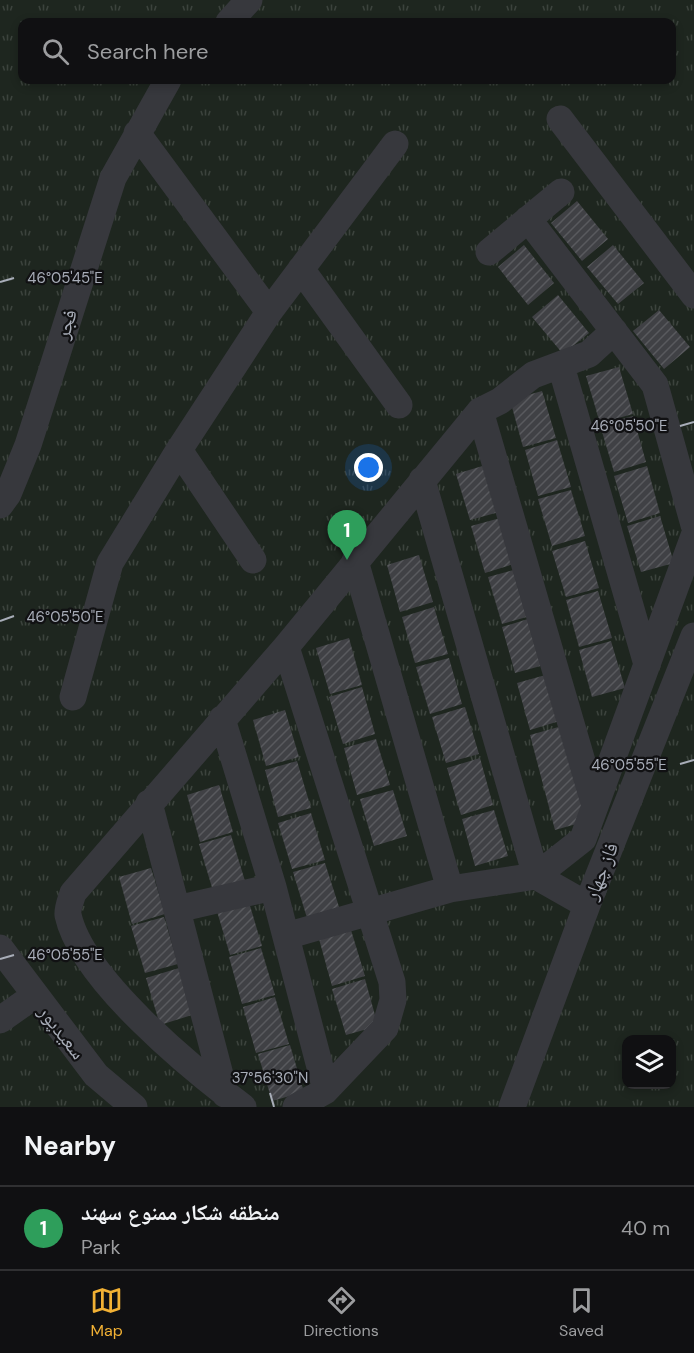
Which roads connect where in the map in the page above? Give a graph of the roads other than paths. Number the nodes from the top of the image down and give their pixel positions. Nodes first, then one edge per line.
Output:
1 (249, 0) edge
2 (233, 18) edge
3 (166, 84) edge
4 (560, 119) dead end
5 (137, 133) junction
6 (395, 144) dead end
7 (561, 192) dead end
8 (528, 219) junction
9 (489, 252) dead end
10 (301, 269) junction
11 (690, 277) edge
12 (269, 312) junction
13 (614, 331) junction
14 (561, 366) junction
15 (399, 405) dead end
16 (480, 411) junction
17 (179, 450) junction
18 (422, 480) junction
19 (0, 505) edge
20 (694, 525) edge
21 (694, 536) edge
22 (253, 560) dead end
23 (355, 561) junction
24 (694, 636) edge
25 (286, 647) junction
26 (646, 661) junction
27 (73, 697) dead end
28 (222, 719) junction
29 (149, 803) junction
30 (596, 806) junction
31 (536, 876) junction
32 (273, 887) junction
33 (450, 889) junction
34 (587, 905) junction
35 (177, 909) junction
36 (370, 910) junction
37 (286, 936) junction
38 (0, 948) edge
39 (34, 996) junction
40 (0, 1020) edge
41 (326, 1090) junction
42 (234, 1100) edge
43 (134, 1107) edge
44 (296, 1107) edge
45 (513, 1107) edge

1 - 2 street
3 - 5 street, فجر
4 - 11 street
5 - 12 street
5 - 19 street, فجر
6 - 10 street
7 - 8 street
8 - 9 street
8 - 13 street
10 - 12 street
10 - 15 street
12 - 17 street
13 - 14 street
13 - 20 street
14 - 16 street
14 - 26 street
16 - 18 street
16 - 30 street
17 - 22 street
17 - 27 street
18 - 23 street
18 - 31 street
21 - 26 street
23 - 25 street
23 - 33 street
24 - 34 street, فاز چهار
25 - 28 street
25 - 36 street
26 - 30 street
28 - 29 street
28 - 32 street
29 - 35 street
29 - 42 street
30 - 31 street
31 - 33 street
31 - 34 street
32 - 35 street
32 - 37 street
33 - 36 street
34 - 45 street, فاز چهار
35 - 42 street
36 - 37 street
36 - 41 street
37 - 41 street
38 - 39 street, سعیدپور
39 - 40 street
39 - 43 street, سعیدپور
41 - 44 street

